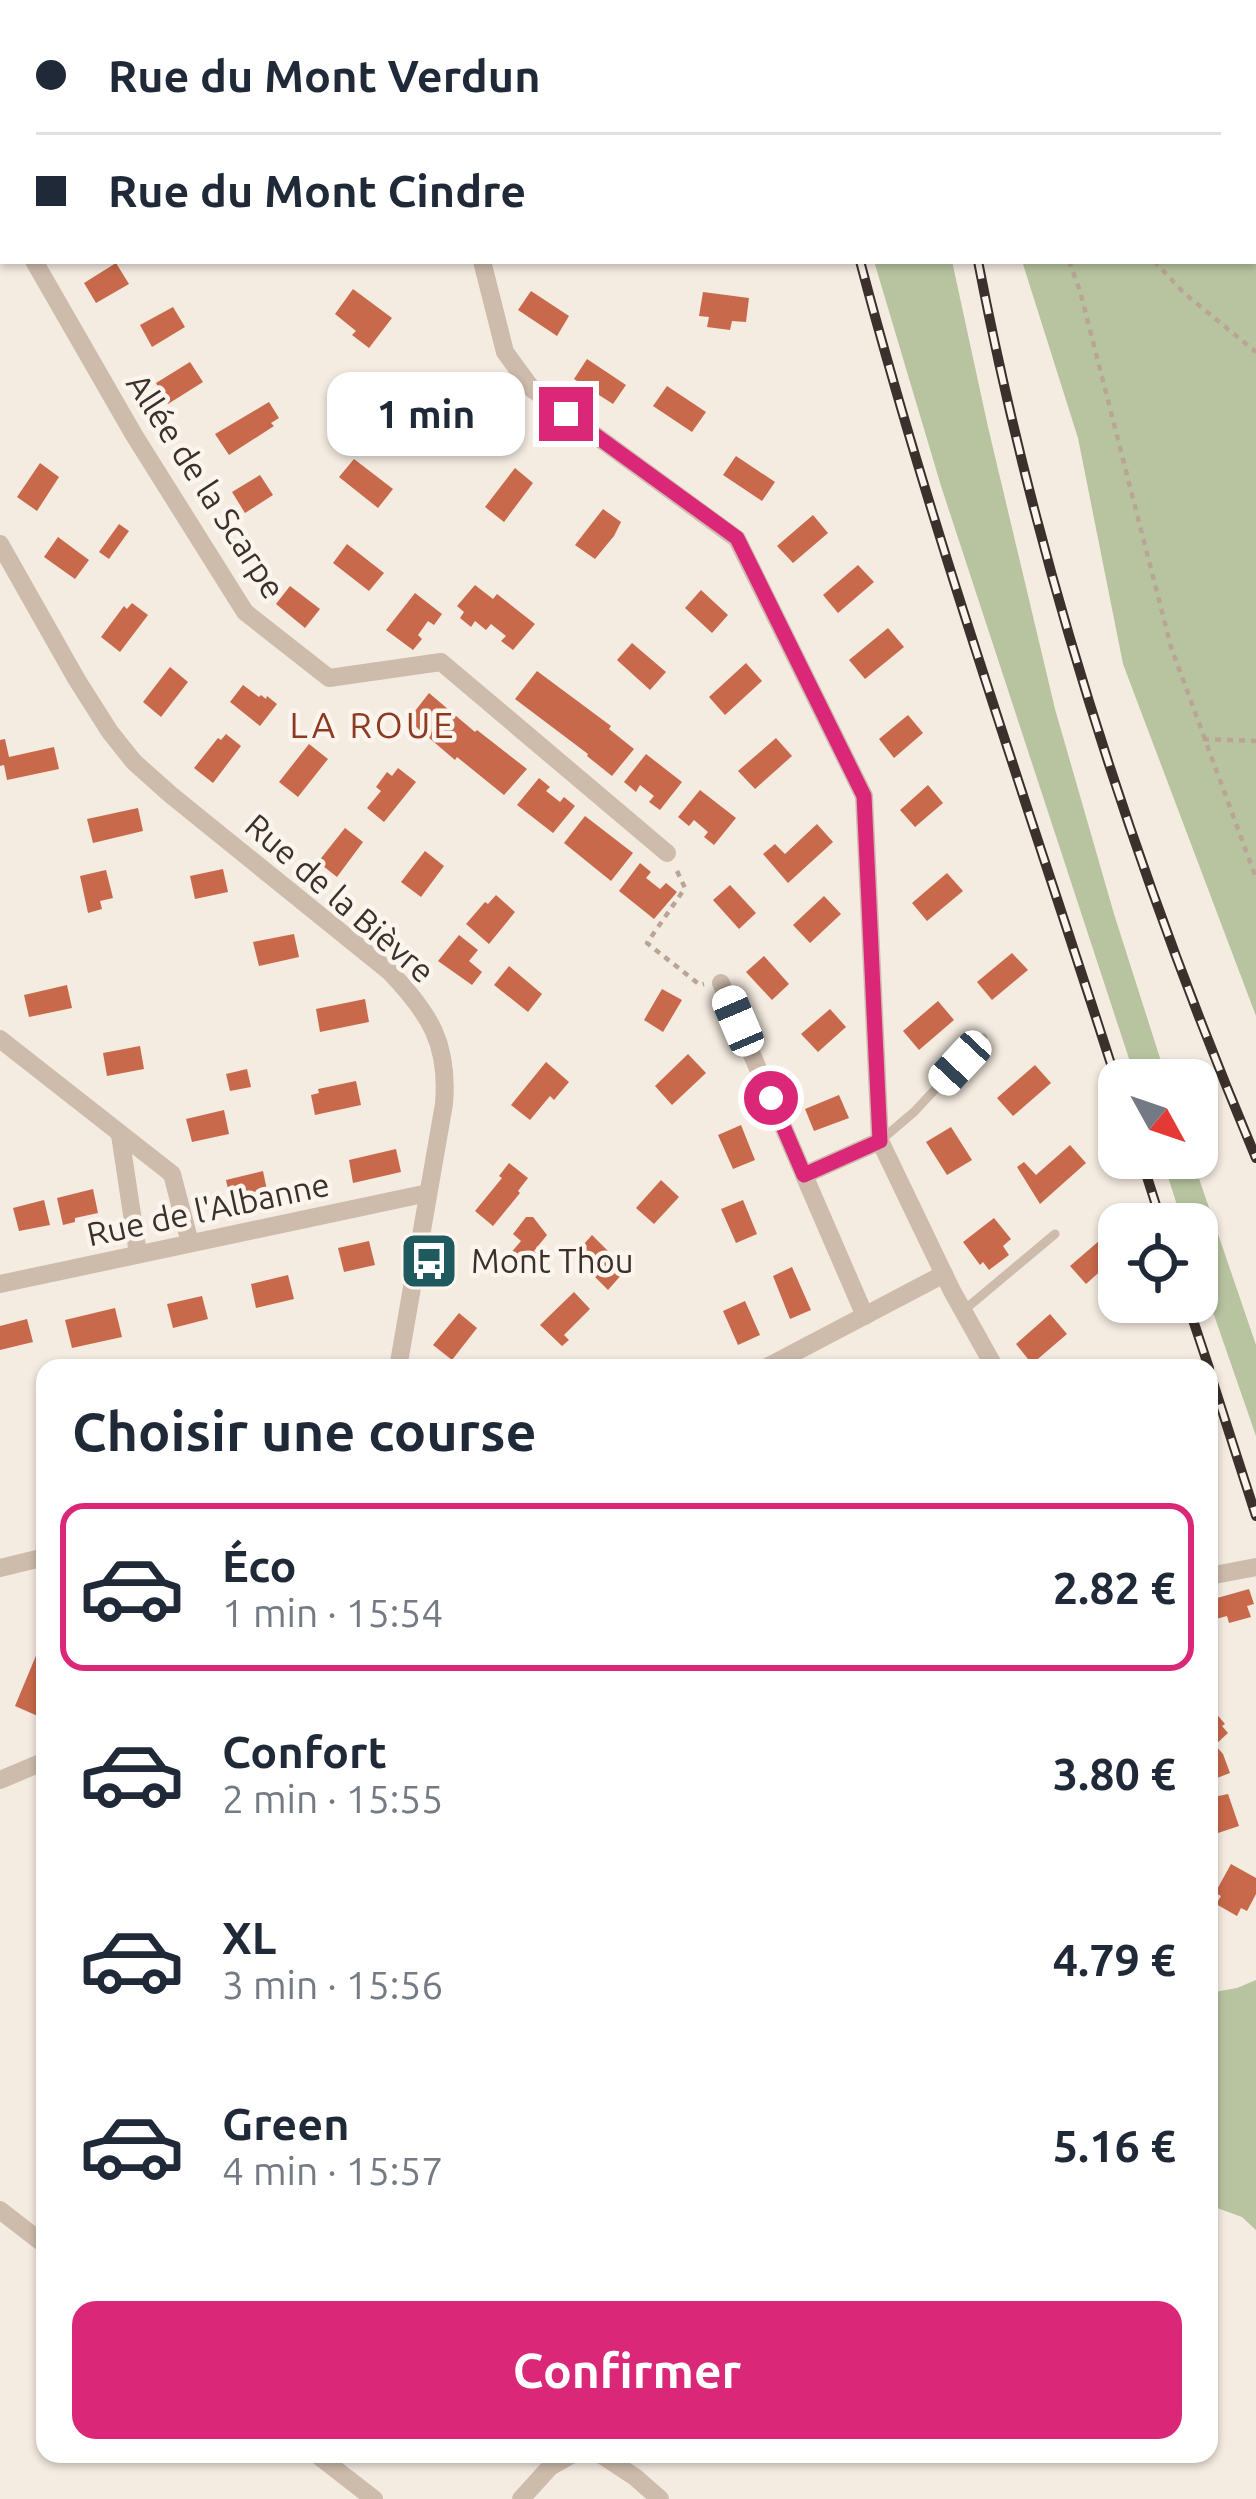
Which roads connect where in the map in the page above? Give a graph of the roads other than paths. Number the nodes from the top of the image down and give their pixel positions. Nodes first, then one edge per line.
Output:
1 (36, 264) edge
2 (483, 264) edge
3 (0, 544) edge
4 (667, 853) road end
5 (722, 983) road end
6 (0, 1039) edge
7 (983, 1039) dead end
8 (120, 1135) junction
9 (880, 1141) junction
10 (804, 1175) junction
11 (428, 1193) junction
12 (1054, 1234) dead end
13 (190, 1243) junction
14 (138, 1254) junction
15 (944, 1274) junction
16 (0, 1284) edge
17 (963, 1310) junction
18 (865, 1316) junction
19 (400, 1359) edge
20 (782, 1359) edge
21 (989, 1359) edge
22 (36, 1559) edge
23 (1256, 1567) edge
24 (0, 1568) edge
25 (1218, 1574) edge
26 (36, 1765) edge
27 (0, 1780) edge
28 (0, 2210) edge
29 (36, 2238) edge
30 (328, 2463) edge
31 (557, 2463) edge
32 (614, 2463) edge
33 (374, 2499) edge
34 (521, 2499) edge
35 (660, 2499) edge

1 - 4 street, Allée de la Scarpe
2 - 9 street
3 - 11 street, Rue de la Bièvre
5 - 10 street
6 - 8 street
7 - 9 lane
8 - 13 street
8 - 14 street
9 - 10 street
9 - 15 street
10 - 18 street
11 - 13 street, Rue de l'Albanne
11 - 19 street, Rue de la Bièvre
12 - 17 lane
13 - 14 street, Rue de l'Albanne
14 - 16 street, Rue de l'Albanne
15 - 17 street
15 - 18 street
17 - 21 street
18 - 20 street
22 - 24 street
23 - 25 street
26 - 27 street
28 - 29 street
30 - 33 street
31 - 34 street
32 - 35 street

